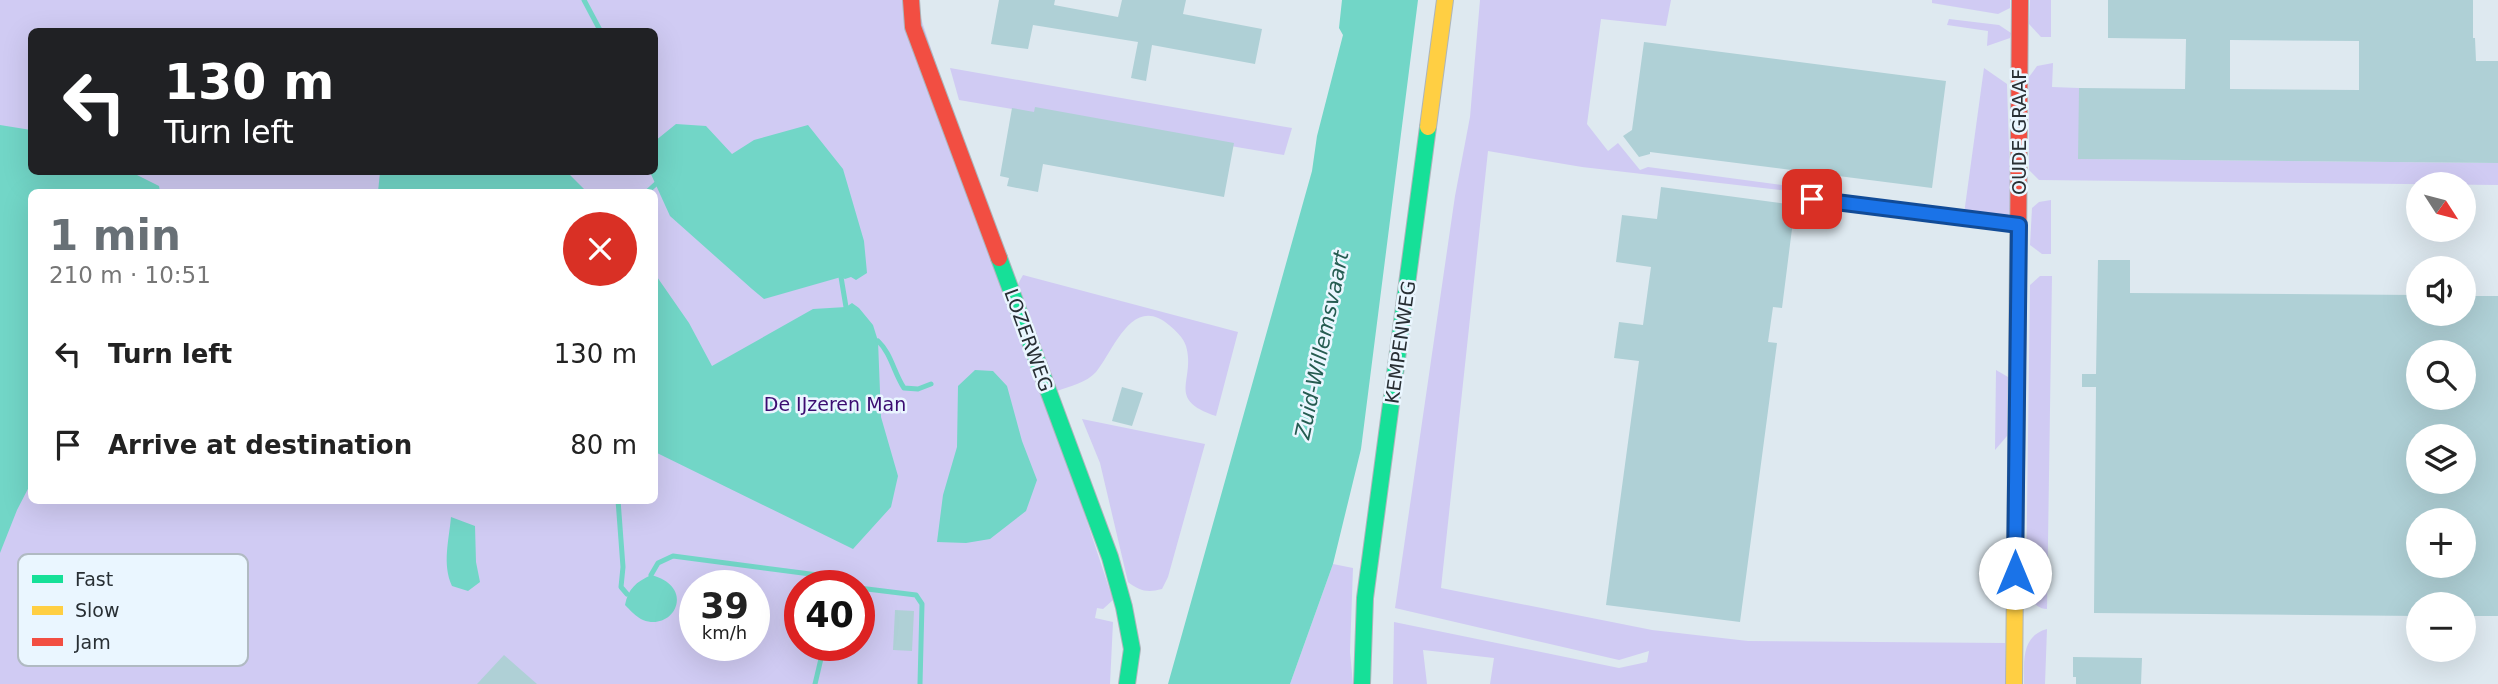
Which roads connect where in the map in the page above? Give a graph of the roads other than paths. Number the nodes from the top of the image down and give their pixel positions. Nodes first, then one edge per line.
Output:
1 (911, 0) edge
2 (1445, 0) edge
3 (2020, 0) edge
4 (1812, 199) dead end
5 (2019, 225) junction
6 (1127, 684) edge
7 (1362, 684) edge
8 (2014, 684) edge

1 - 6 street, LOZERWEG
2 - 7 street, KEMPENWEG
3 - 5 street, OUDE GRAAF
4 - 5 lane
5 - 8 street, OUDE GRAAF

